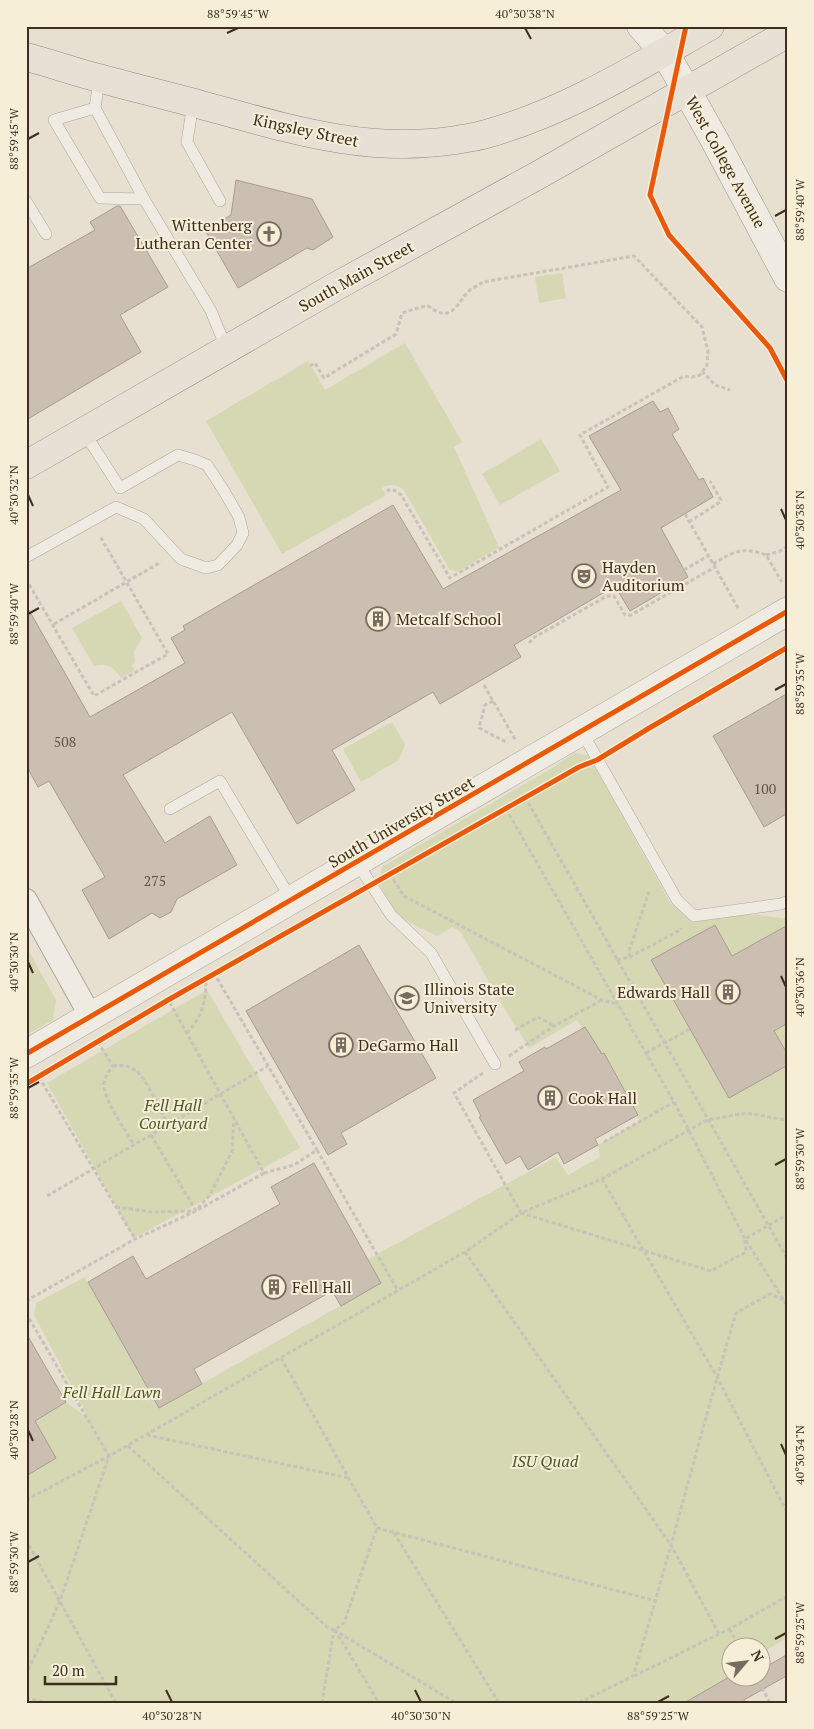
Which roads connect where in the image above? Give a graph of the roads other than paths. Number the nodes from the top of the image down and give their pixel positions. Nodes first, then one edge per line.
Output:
1 (641, 26) edge
2 (710, 26) edge
3 (788, 33) edge
4 (664, 52) junction
5 (26, 57) edge
6 (99, 78) junction
7 (687, 91) junction
8 (193, 102) junction
9 (94, 108) junction
10 (144, 199) junction
11 (220, 200) dead end
12 (26, 201) edge
13 (46, 234) dead end
14 (788, 278) edge
15 (227, 350) junction
16 (84, 432) junction
17 (26, 465) edge
18 (120, 488) junction
19 (116, 507) junction
20 (26, 557) edge
21 (788, 611) edge
22 (582, 732) junction
23 (170, 809) dead end
24 (356, 861) junction
25 (291, 899) junction
26 (26, 900) edge
27 (788, 901) edge
28 (94, 1029) junction
29 (495, 1064) road end
30 (33, 1065) edge

1 - 4 street, West College Avenue
2 - 4 main road, Kingsley Street
3 - 7 main road, South Main Street
4 - 7 street, West College Avenue
4 - 8 main road, Kingsley Street
5 - 6 main road, Kingsley Street
6 - 8 main road, Kingsley Street
6 - 9 lane
7 - 14 street, West College Avenue
7 - 15 main road, South Main Street
8 - 11 lane
9 - 10 lane
9 - 10 lane
10 - 15 lane
12 - 13 lane
15 - 16 main road, South Main Street
16 - 17 main road, South Main Street
16 - 18 lane
18 - 19 lane
18 - 19 lane
19 - 20 lane
21 - 22 street, South University Street
22 - 24 street, South University Street
22 - 27 lane
23 - 25 lane
24 - 25 street, South University Street
24 - 29 lane
25 - 28 street, South University Street
26 - 28 street
28 - 30 street, South University Street

